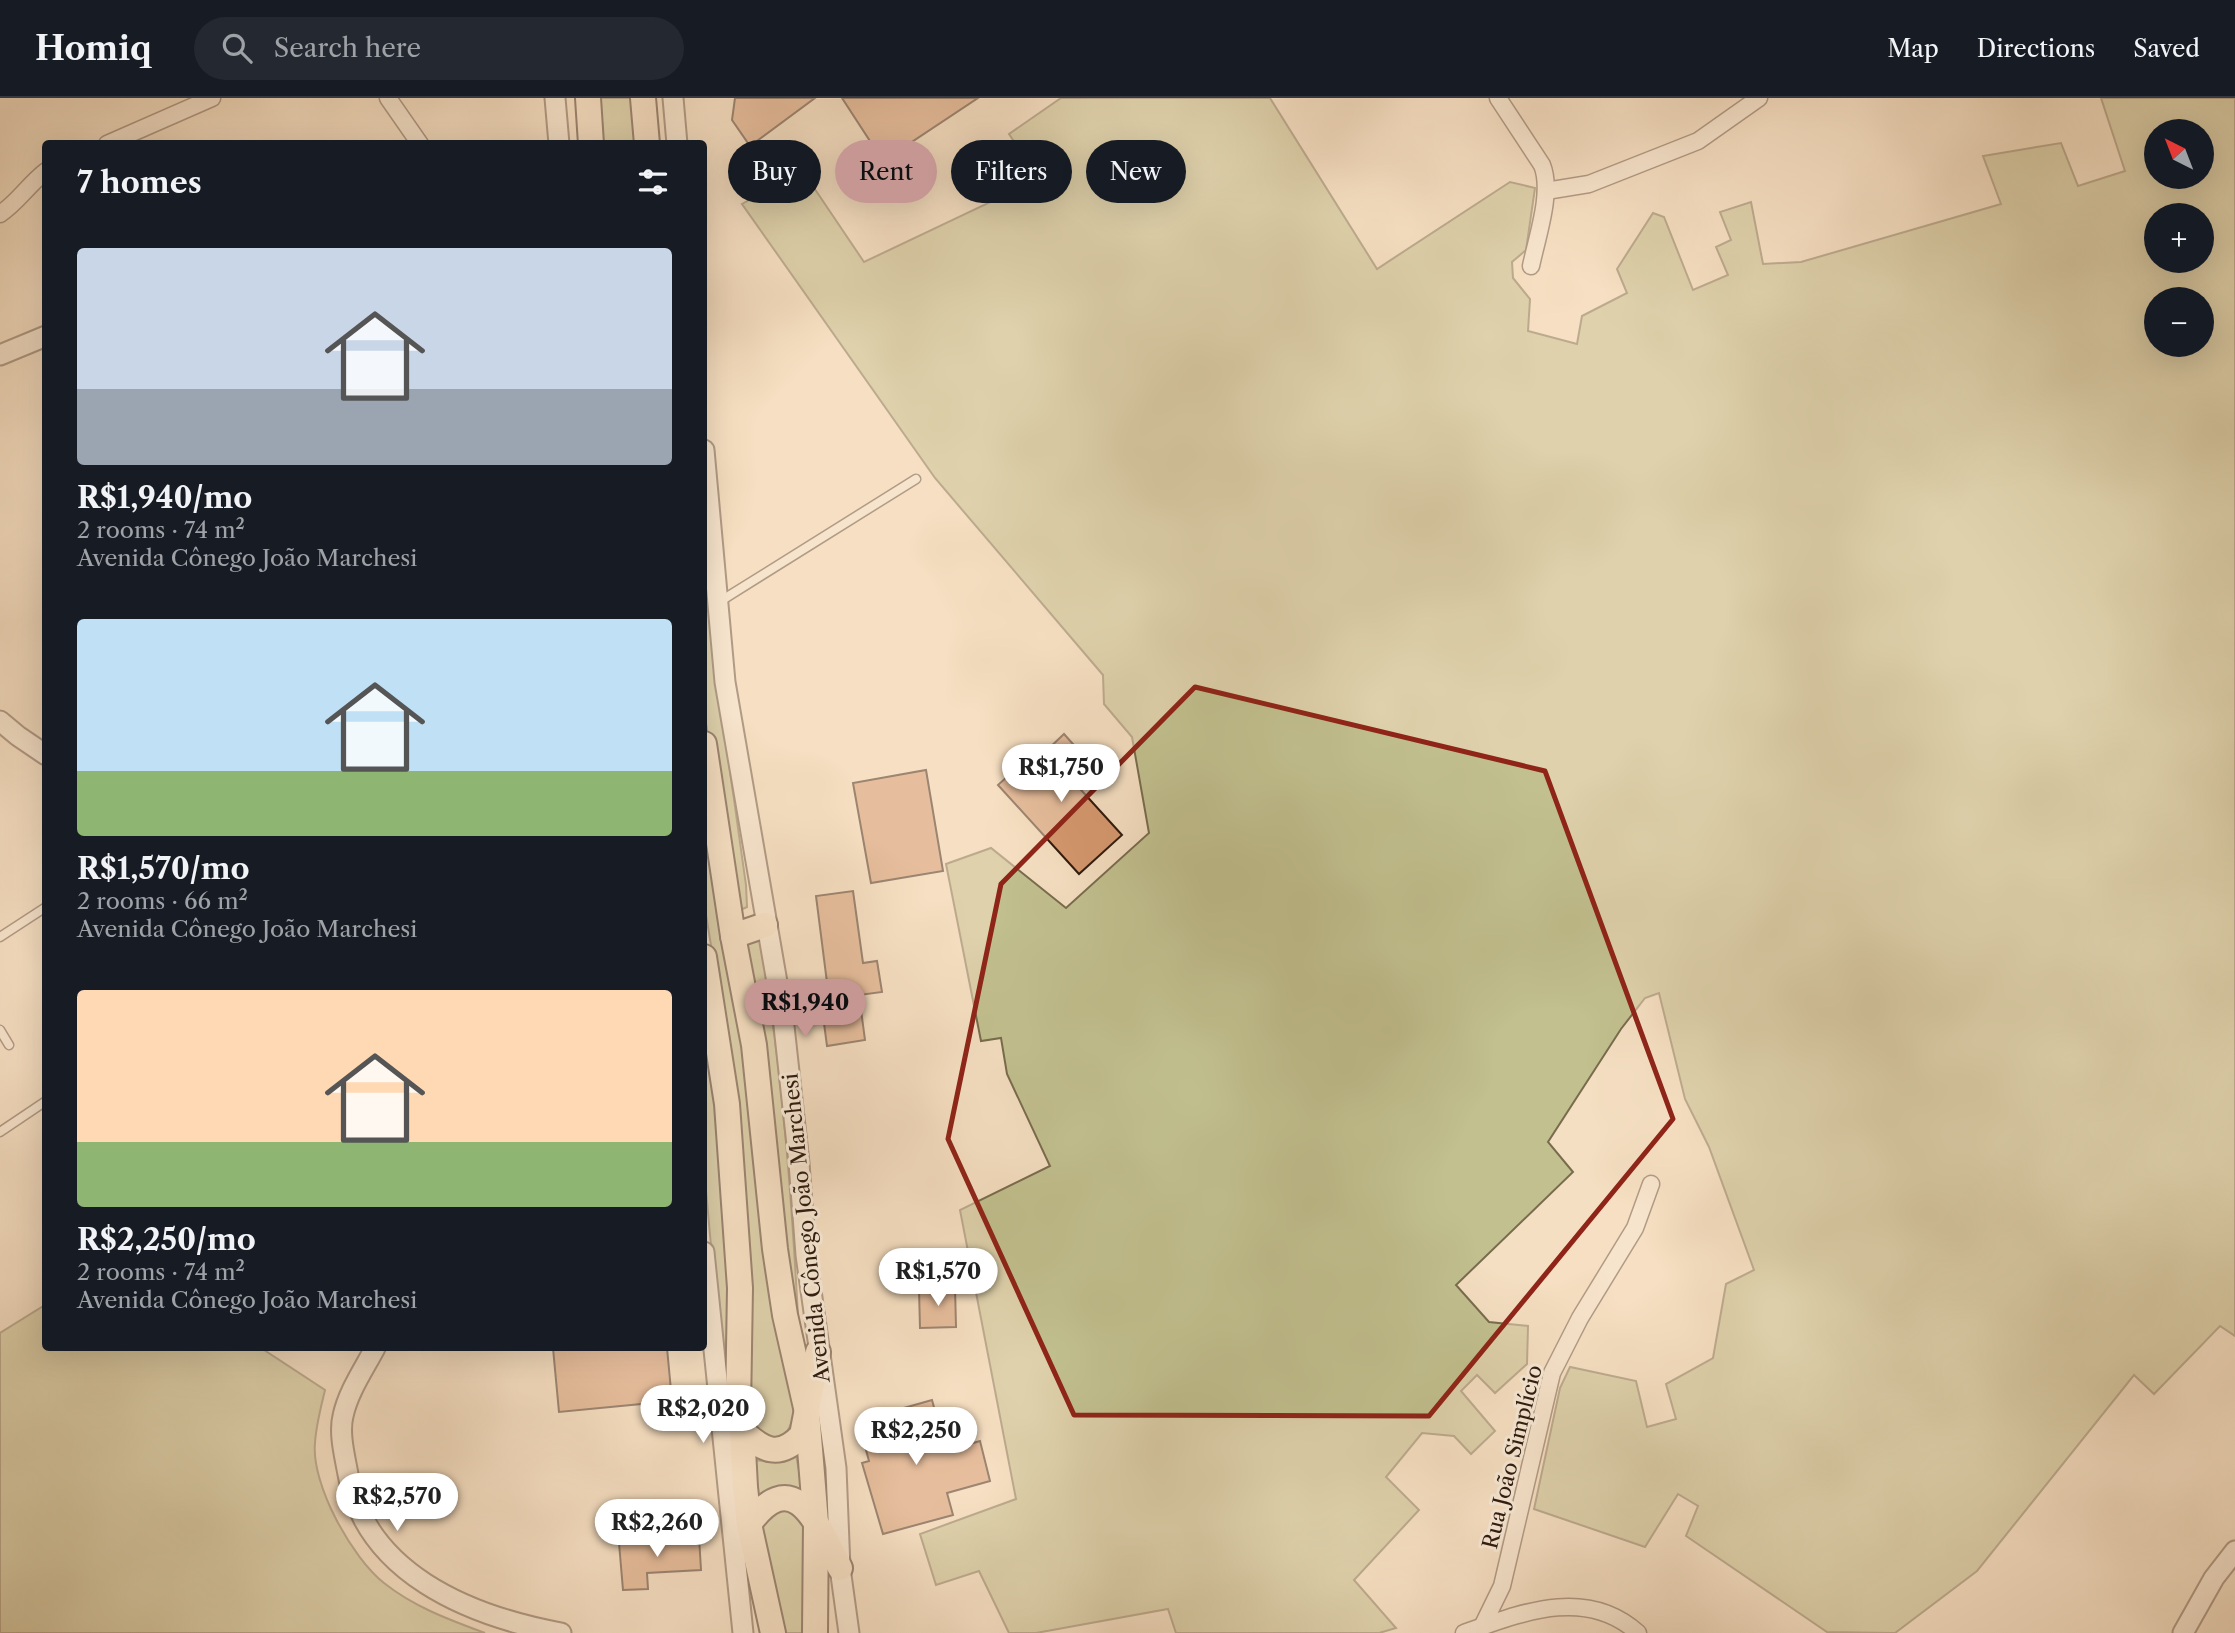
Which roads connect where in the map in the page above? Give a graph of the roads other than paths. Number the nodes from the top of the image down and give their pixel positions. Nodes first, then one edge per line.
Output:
1 (212, 98) edge
2 (388, 98) edge
3 (555, 98) edge
4 (588, 98) edge
5 (643, 98) edge
6 (673, 98) edge
7 (1498, 98) edge
8 (1759, 98) edge
9 (116, 140) edge
10 (417, 140) edge
11 (556, 140) edge
12 (591, 140) edge
13 (647, 140) edge
14 (677, 140) edge
15 (42, 174) edge
16 (1546, 191) junction
17 (0, 214) edge
18 (1531, 266) dead end
19 (42, 338) edge
20 (0, 355) edge
21 (916, 479) dead end
22 (707, 488) edge
23 (716, 603) junction
24 (0, 721) edge
25 (42, 752) edge
26 (707, 764) edge
27 (42, 910) edge
28 (765, 925) junction
29 (733, 936) junction
30 (0, 937) edge
31 (707, 976) edge
32 (0, 1030) edge
33 (9, 1045) dead end
34 (42, 1104) edge
35 (0, 1132) edge
36 (1651, 1184) dead end
37 (707, 1281) edge
38 (372, 1351) edge
39 (818, 1352) junction
40 (807, 1412) junction
41 (742, 1431) junction
42 (816, 1523) junction
43 (749, 1524) junction
44 (2235, 1551) edge
45 (840, 1568) junction
46 (1481, 1630) edge
47 (561, 1633) edge
48 (743, 1633) edge
49 (773, 1633) edge
50 (815, 1633) edge
51 (849, 1633) edge
52 (1464, 1633) edge
53 (1638, 1633) edge
54 (2183, 1633) edge

1 - 9 street
2 - 10 street
3 - 11 street
4 - 12 main road
5 - 13 main road
6 - 14 street
7 - 16 street
8 - 16 street
15 - 17 street
16 - 18 street
19 - 20 street
21 - 23 lane
22 - 23 street, Avenida Cônego João Marchesi
23 - 28 street, Avenida Cônego João Marchesi
24 - 25 street
26 - 29 main road, Avenida Cônego João Marchesi
27 - 30 lane
28 - 29 main road
28 - 39 street, Avenida Cônego João Marchesi
29 - 40 main road, Avenida Cônego João Marchesi
31 - 41 main road
32 - 33 lane
34 - 35 lane
36 - 46 street, Rua João Simplício
37 - 48 street
38 - 47 street
39 - 40 main road
39 - 45 street, Avenida Cônego João Marchesi
40 - 41 main road
40 - 42 main road, Avenida Cônego João Marchesi
41 - 43 main road
42 - 43 main road
42 - 45 main road
42 - 50 main road, Avenida Cônego João Marchesi
43 - 49 main road
44 - 54 street
45 - 51 street, Avenida Cônego João Marchesi
46 - 52 street
46 - 53 street

